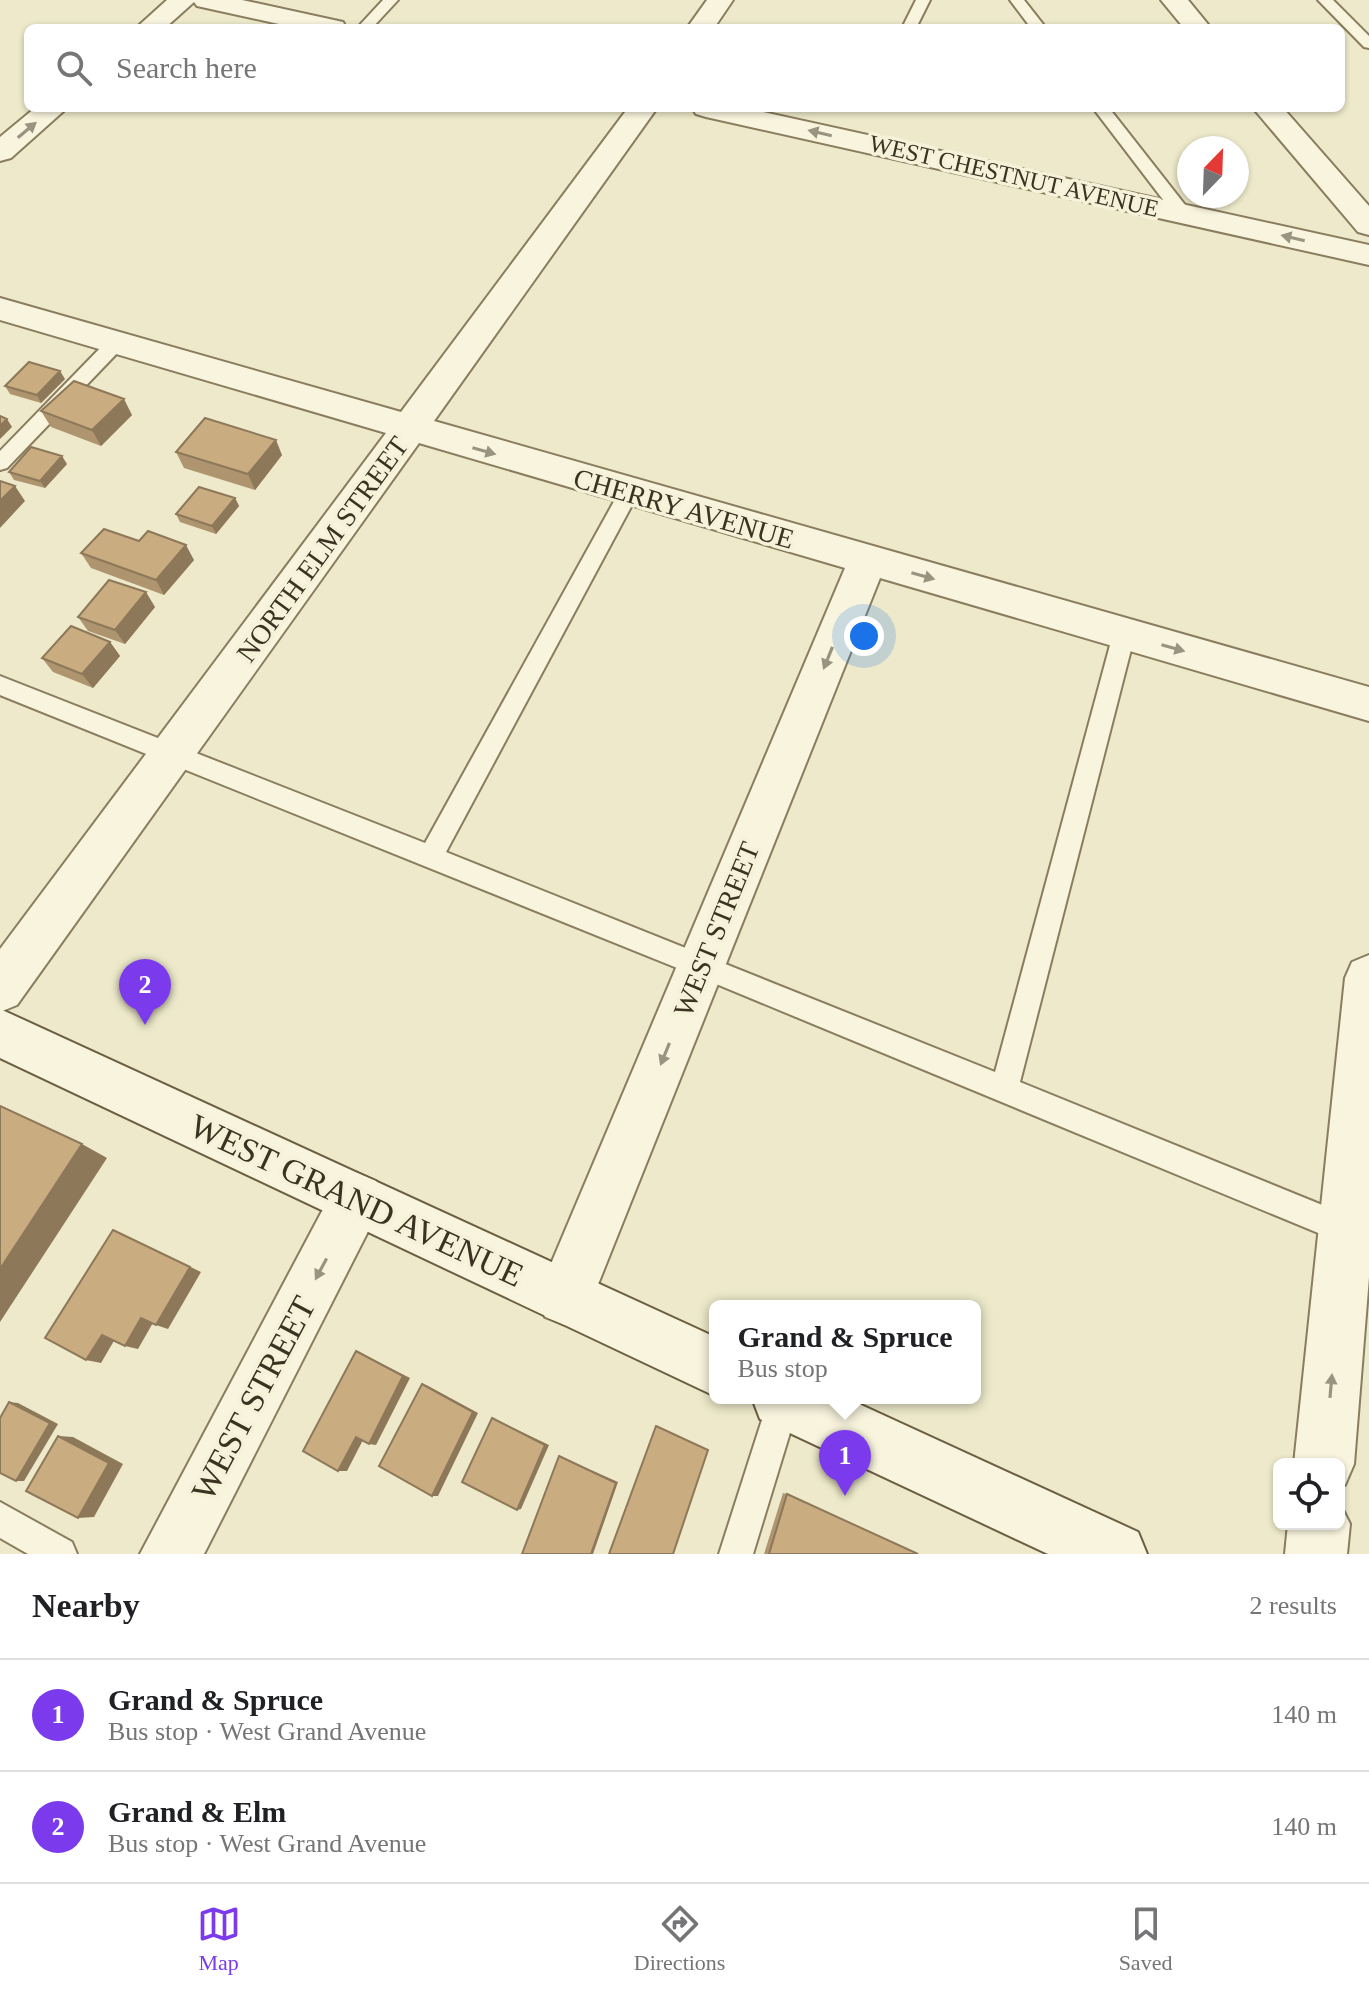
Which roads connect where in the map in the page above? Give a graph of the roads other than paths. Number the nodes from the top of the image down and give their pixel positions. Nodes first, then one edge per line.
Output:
1 (183, 0) edge
2 (206, 0) edge
3 (391, 0) edge
4 (720, 0) edge
5 (923, 0) edge
6 (1017, 0) edge
7 (1174, 0) edge
8 (1325, 0) edge
9 (154, 24) edge
10 (315, 24) edge
11 (368, 24) edge
12 (703, 24) edge
13 (911, 24) edge
14 (1036, 24) edge
15 (1195, 24) edge
16 (1369, 44) edge
17 (48, 112) edge
18 (640, 112) edge
19 (724, 112) edge
20 (1104, 112) edge
21 (1270, 112) edge
22 (0, 152) edge
23 (1183, 214) junction
24 (1369, 225) edge
25 (1369, 255) edge
26 (0, 309) edge
27 (116, 343) junction
28 (409, 429) junction
29 (0, 463) edge
30 (629, 492) junction
31 (868, 560) junction
32 (1124, 634) junction
33 (0, 685) edge
34 (1369, 704) edge
35 (174, 752) junction
36 (431, 856) junction
37 (701, 965) junction
38 (1369, 978) edge
39 (0, 989) edge
40 (0, 1033) edge
41 (1004, 1090) junction
42 (357, 1200) junction
43 (1357, 1235) edge
44 (565, 1297) junction
45 (709, 1364) edge
46 (781, 1404) edge
47 (792, 1404) edge
48 (1325, 1458) edge
49 (0, 1519) edge
50 (1318, 1530) edge
51 (1080, 1546) edge
52 (60, 1554) edge
53 (171, 1554) edge
54 (736, 1554) edge
55 (1316, 1554) edge

1 - 9 street
2 - 10 street
3 - 11 lane
4 - 12 street
5 - 13 lane
6 - 14 lane
7 - 15 street
8 - 16 lane
22 -> 17 street
18 - 28 street, NORTH ELM STREET
23 -> 19 street, WEST CHESTNUT AVENUE
20 - 23 lane
21 - 24 street
25 -> 23 street, WEST CHESTNUT AVENUE
26 - 27 street, CHERRY AVENUE
27 - 28 street, CHERRY AVENUE
27 - 29 lane
28 -> 30 street, CHERRY AVENUE
28 - 35 street, NORTH ELM STREET
30 - 31 street, CHERRY AVENUE
30 - 36 lane
31 -> 32 street, CHERRY AVENUE
31 -> 37 street, WEST STREET
32 -> 34 street, CHERRY AVENUE
32 - 41 lane
33 - 35 lane
35 - 36 lane
35 - 39 street, NORTH ELM STREET
36 - 37 lane
37 - 41 lane
37 -> 44 street, WEST STREET
38 - 43 street
40 - 42 street, WEST GRAND AVENUE
41 - 43 lane
42 - 44 street, WEST GRAND AVENUE
42 -> 53 street, WEST STREET
48 -> 43 street
44 - 45 street, WEST GRAND AVENUE
46 - 54 lane
47 - 51 street
49 - 52 lane
50 - 55 street

